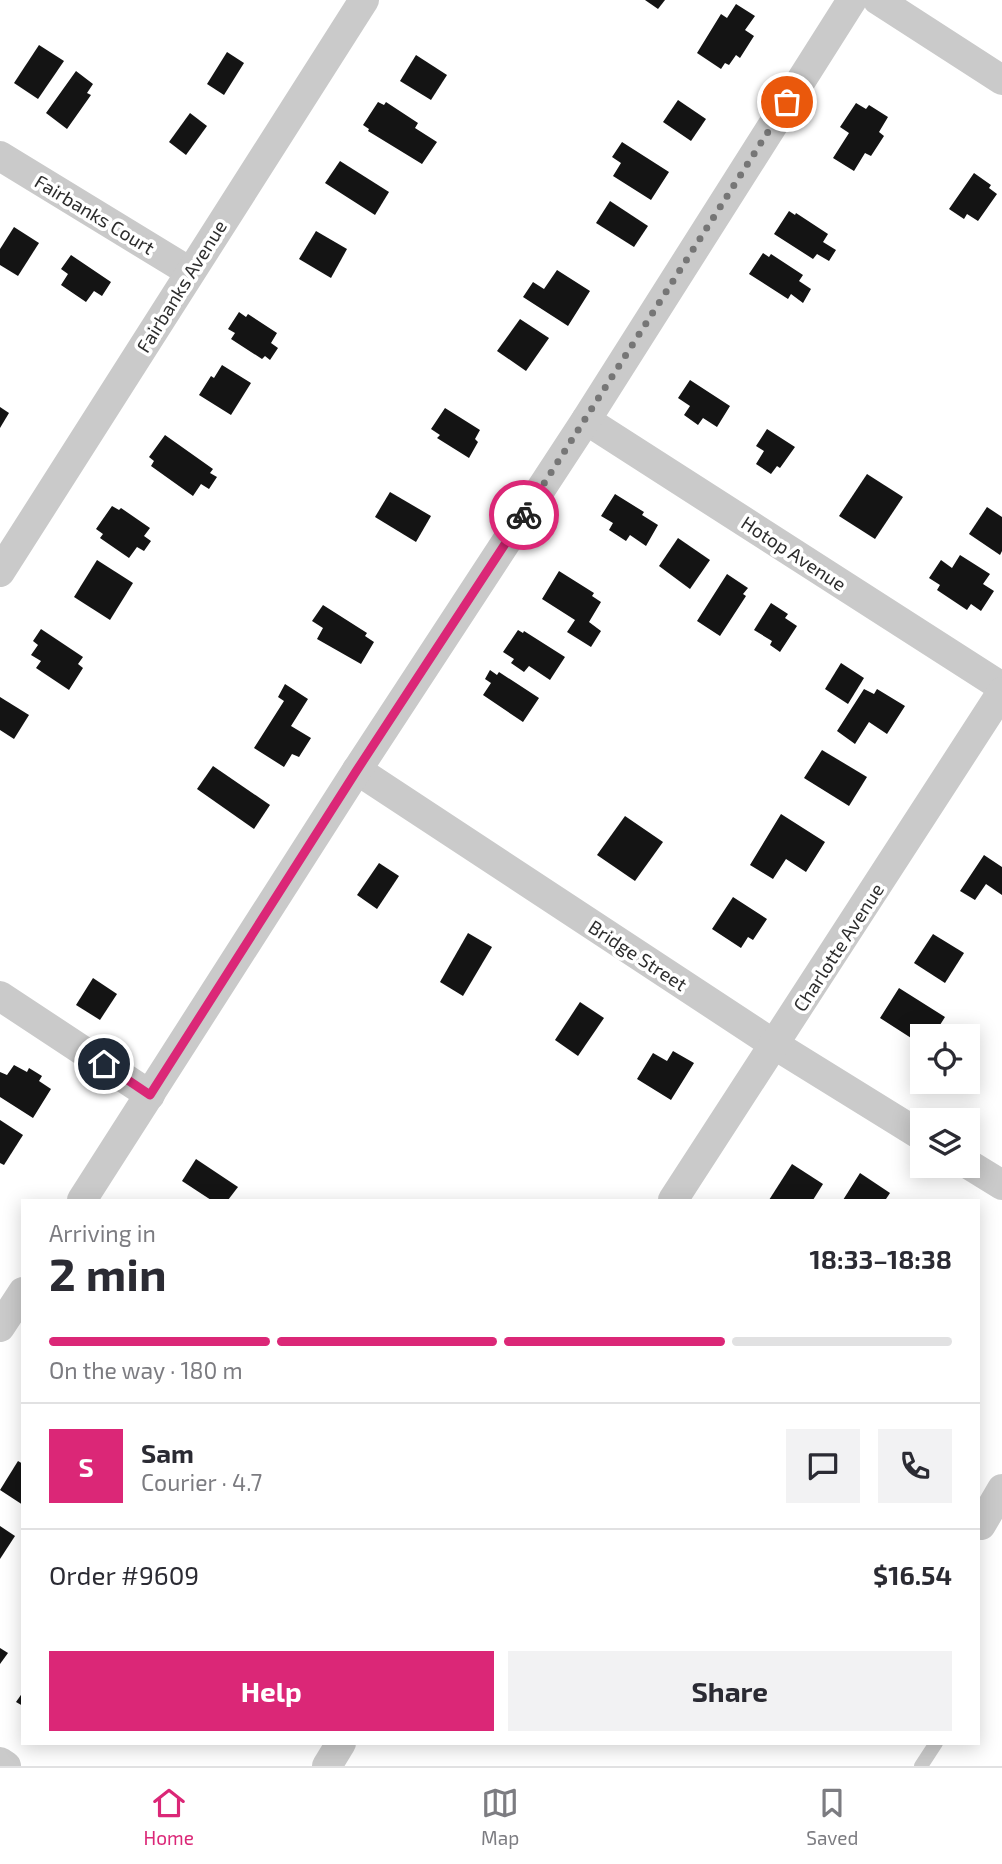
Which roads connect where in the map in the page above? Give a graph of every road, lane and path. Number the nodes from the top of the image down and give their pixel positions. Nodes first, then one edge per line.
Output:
1 (364, 0) edge
2 (852, 0) edge
3 (878, 0) edge
4 (1002, 80) edge
5 (0, 156) edge
6 (190, 272) junction
7 (586, 419) junction
8 (0, 572) edge
9 (1002, 690) edge
10 (357, 770) junction
11 (0, 996) edge
12 (775, 1045) junction
13 (150, 1095) junction
14 (910, 1129) edge
15 (980, 1171) edge
16 (1002, 1185) edge
17 (83, 1199) edge
18 (674, 1199) edge
19 (21, 1295) edge
20 (0, 1327) edge
21 (1002, 1489) edge
22 (980, 1525) edge
23 (340, 1745) edge
24 (935, 1745) edge
25 (0, 1762) edge
26 (6, 1766) edge
27 (327, 1766) edge
28 (921, 1766) edge

1 - 6 street, Fairbanks Avenue
2 - 7 street
3 - 4 street
5 - 6 street, Fairbanks Court
6 - 8 street, Fairbanks Avenue
7 - 9 street, Hotop Avenue
7 - 10 street
9 - 12 street, Charlotte Avenue
10 - 12 street, Bridge Street
10 - 13 street
11 - 13 street
12 - 14 street, Bridge Street
12 - 18 street, Charlotte Avenue
13 - 17 street
15 - 16 street
19 - 20 street
21 - 22 street
23 - 27 street
24 - 28 lane
25 - 26 street

